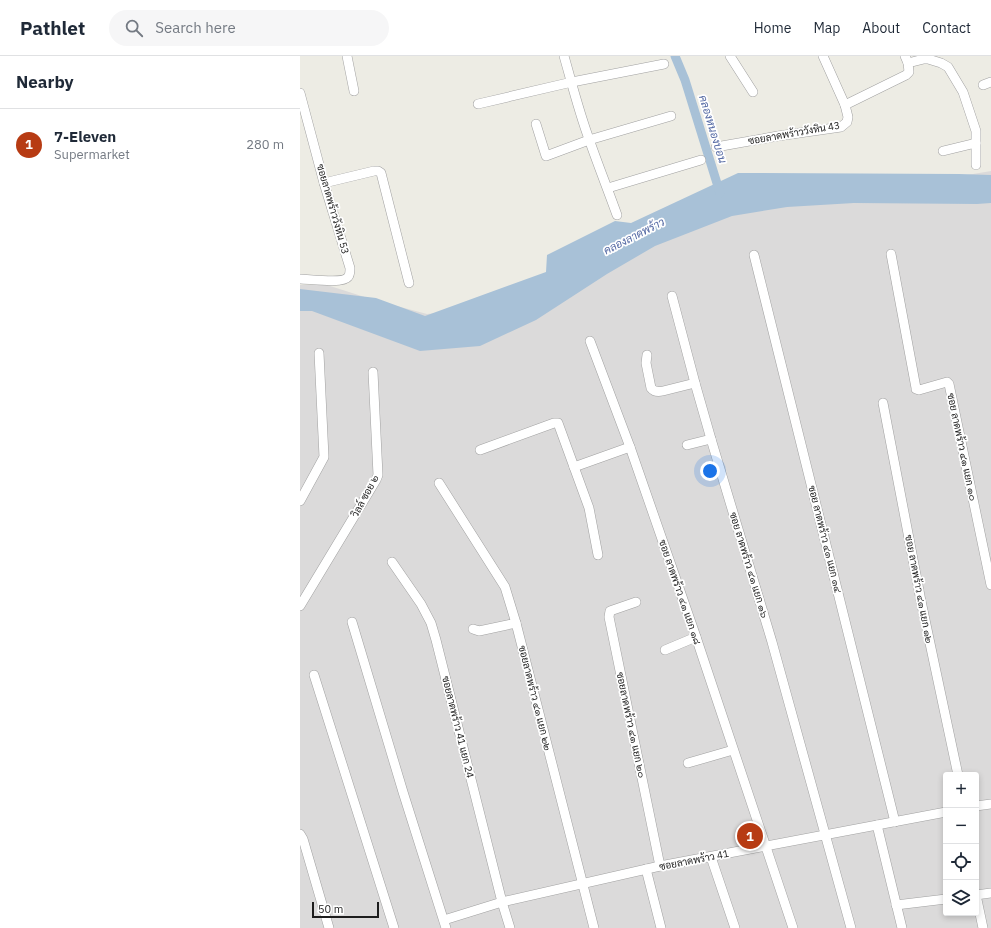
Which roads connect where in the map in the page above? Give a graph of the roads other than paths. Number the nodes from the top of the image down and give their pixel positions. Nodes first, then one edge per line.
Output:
1 (347, 56) edge
2 (564, 56) edge
3 (730, 56) edge
4 (823, 56) edge
5 (907, 60) edge
6 (664, 64) dead end
7 (572, 82) junction
8 (354, 91) dead end
9 (753, 92) dead end
10 (300, 93) edge
11 (478, 104) dead end
12 (845, 105) junction
13 (671, 116) dead end
14 (536, 124) dead end
15 (589, 140) junction
16 (976, 143) junction
17 (716, 147) dead end
18 (943, 151) dead end
19 (701, 160) dead end
20 (976, 165) dead end
21 (324, 182) junction
22 (608, 188) junction
23 (617, 215) dead end
24 (891, 254) dead end
25 (754, 255) dead end
26 (300, 279) edge
27 (409, 283) dead end
28 (672, 296) dead end
29 (590, 341) dead end
30 (319, 353) dead end
31 (646, 355) dead end
32 (373, 372) dead end
33 (695, 383) junction
34 (883, 403) dead end
35 (711, 439) junction
36 (688, 445) dead end
37 (630, 447) junction
38 (480, 450) dead end
39 (574, 467) junction
40 (439, 483) dead end
41 (300, 501) edge
42 (598, 555) dead end
43 (392, 562) dead end
44 (991, 585) edge
45 (636, 602) dead end
46 (300, 606) edge
47 (352, 622) dead end
48 (516, 623) junction
49 (473, 629) dead end
50 (696, 637) junction
51 (665, 650) dead end
52 (314, 675) dead end
53 (733, 750) junction
54 (688, 762) dead end
55 (957, 772) edge
56 (991, 804) edge
57 (979, 806) edge
58 (943, 813) edge
59 (895, 822) junction
60 (877, 825) junction
61 (300, 834) edge
62 (825, 834) junction
63 (766, 846) junction
64 (712, 857) junction
65 (660, 866) junction
66 (646, 869) junction
67 (582, 884) junction
68 (991, 893) edge
69 (979, 895) edge
70 (943, 899) edge
71 (502, 902) junction
72 (896, 905) junction
73 (979, 909) edge
74 (445, 924) edge
75 (329, 928) edge
76 (394, 928) edge
77 (510, 928) edge
78 (594, 928) edge
79 (661, 928) edge
80 (735, 928) edge
81 (793, 928) edge
82 (851, 928) edge
83 (902, 928) edge
84 (983, 928) edge

1 - 8 street
2 - 7 street
3 - 9 street
4 - 12 street, ซอยลาดพร้าววังหิน 43
5 - 12 street
5 - 16 street
6 - 7 street
7 - 11 street
7 - 15 street
10 - 21 street, ซอยลาดพร้าววังหิน 53
12 - 17 street, ซอยลาดพร้าววังหิน 43
13 - 15 street
14 - 15 street
15 - 22 street
16 - 18 street
16 - 20 street
19 - 22 street
21 - 26 street, ซอยลาดพร้าววังหิน 53
21 - 27 street
22 - 23 street
24 - 44 street, ซอย ลาดพร้าว ๔๑ แยก ๑๐
25 - 59 street, ซอย ลาดพร้าว ๔๑ แยก ๑๔
28 - 33 street, ซอย ลาดพร้าว ๔๑ แยก ๑๖
29 - 37 street, ซอย ลาดพร้าว ๔๑ แยก ๑๘
30 - 41 street
31 - 33 street
32 - 46 street, วิลล์ ซอย ๒
33 - 35 street, ซอย ลาดพร้าว ๔๑ แยก ๑๖
34 - 55 street, ซอย ลาดพร้าว ๔๑ แยก ๑๒
35 - 36 street
35 - 62 street, ซอย ลาดพร้าว ๔๑ แยก ๑๖
37 - 39 street
37 - 50 street, ซอย ลาดพร้าว ๔๑ แยก ๑๘
38 - 39 street
39 - 42 street
40 - 48 street, ซอยลาดพร้าว ๔๑ แยก ๒๒
43 - 71 street, ซอยลาดพร้าว 41 แยก 24
45 - 65 street, ซอยลาดพร้าว ๔๑ แยก ๒๐
47 - 74 street
48 - 49 street
48 - 67 street, ซอยลาดพร้าว ๔๑ แยก ๒๒
50 - 51 street
50 - 53 street, ซอย ลาดพร้าว ๔๑ แยก ๑๘
52 - 76 street
53 - 54 street
53 - 63 street, ซอย ลาดพร้าว ๔๑ แยก ๑๘
56 - 57 street
58 - 59 street, ซอยลาดพร้าว 41
59 - 60 street, ซอยลาดพร้าว 41
60 - 62 street, ซอยลาดพร้าว 41
60 - 72 street
61 - 75 street
62 - 63 street, ซอยลาดพร้าว 41
62 - 82 street, ซอย ลาดพร้าว ๔๑ แยก ๑๖
63 - 64 street, ซอยลาดพร้าว 41
63 - 81 street, ซอย ลาดพร้าว ๔๑ แยก ๑๘
64 - 65 street, ซอยลาดพร้าว 41
64 - 80 street
65 - 66 street, ซอยลาดพร้าว 41
66 - 67 street, ซอยลาดพร้าว 41
66 - 79 street
67 - 71 street, ซอยลาดพร้าว 41
67 - 78 street, ซอยลาดพร้าว ๔๑ แยก ๒๒
68 - 69 street
70 - 72 street
71 - 74 street, ซอยลาดพร้าว 41
71 - 77 street, ซอยลาดพร้าว 41 แยก 24
72 - 83 street
73 - 84 street

